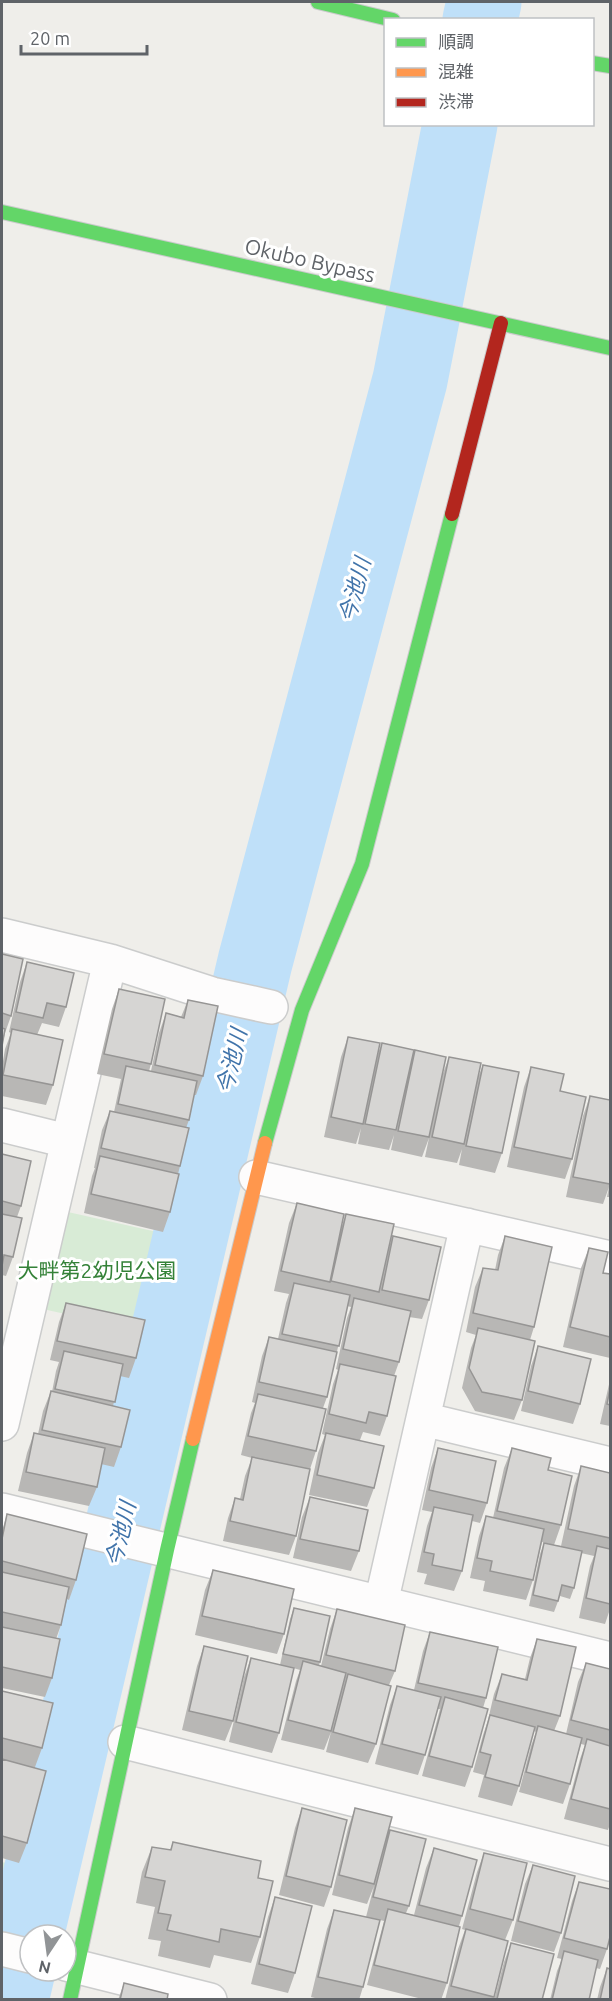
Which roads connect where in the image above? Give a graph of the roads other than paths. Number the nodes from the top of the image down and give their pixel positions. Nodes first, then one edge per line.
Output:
1 (318, 2) edge
2 (385, 18) edge
3 (594, 63) edge
4 (610, 66) edge
5 (2, 212) edge
6 (501, 323) junction
7 (610, 348) edge
8 (2, 935) edge
9 (110, 961) junction
10 (271, 1008) dead end
11 (2, 1125) edge
12 (67, 1141) junction
13 (256, 1177) junction
14 (467, 1225) junction
15 (610, 1258) edge
16 (13, 1324) edge
17 (423, 1419) junction
18 (2, 1424) edge
19 (610, 1464) edge
20 (2, 1510) edge
21 (155, 1547) junction
22 (381, 1603) junction
23 (610, 1659) edge
24 (125, 1742) junction
25 (610, 1864) edge
26 (78, 1937) edge
27 (2, 1949) edge
28 (18, 1953) edge
29 (78, 1968) edge
30 (70, 1983) edge
31 (70, 2000) edge
32 (210, 2000) edge

1 - 2 main road
3 - 4 main road
5 - 6 main road, Okubo Bypass
6 - 7 main road, Okubo Bypass
6 - 13 main road
8 - 9 street
9 - 10 street
9 - 12 street
11 - 12 street
12 - 16 street
13 - 14 street
13 - 21 main road
14 - 15 street
14 - 17 street
16 - 18 street
17 - 19 street
17 - 22 street
20 - 21 street
21 - 22 street
21 - 24 main road
22 - 23 street
24 - 25 street
24 - 26 main road
27 - 28 street
29 - 32 street
30 - 31 main road

